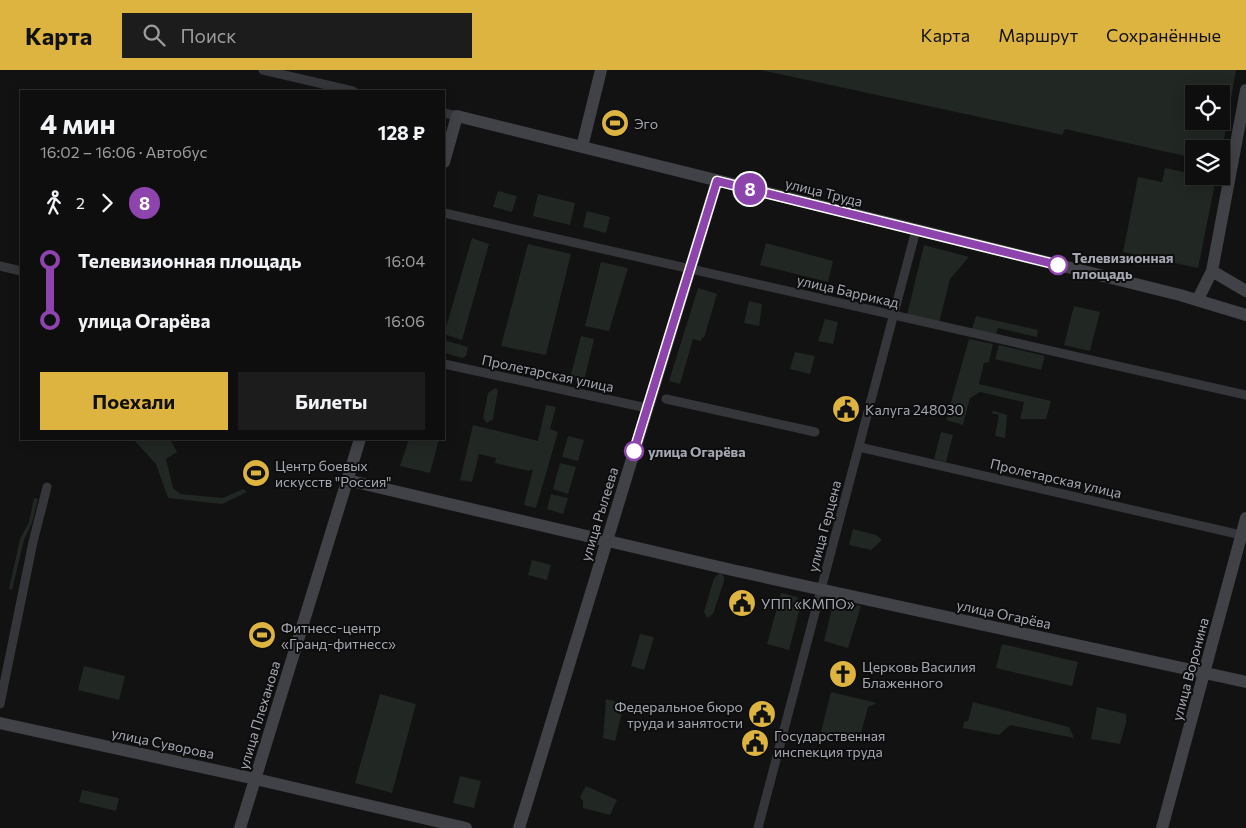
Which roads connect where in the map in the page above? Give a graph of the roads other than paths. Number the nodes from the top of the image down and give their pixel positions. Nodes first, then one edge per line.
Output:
1 (263, 70) edge
2 (601, 70) edge
3 (349, 90) edge
4 (1246, 90) edge
5 (445, 112) edge
6 (457, 116) junction
7 (582, 147) junction
8 (445, 158) edge
9 (717, 181) junction
10 (445, 213) edge
11 (916, 230) junction
12 (0, 266) edge
13 (690, 269) junction
14 (20, 271) edge
15 (1212, 271) junction
16 (1246, 292) edge
17 (1198, 299) junction
18 (894, 315) junction
19 (1246, 316) edge
20 (445, 364) edge
21 (1246, 395) edge
22 (666, 399) dead end
23 (647, 408) junction
24 (815, 432) dead end
25 (360, 440) edge
26 (859, 447) junction
27 (347, 480) junction
28 (47, 486) dead end
29 (1246, 518) edge
30 (1244, 535) edge
31 (606, 540) junction
32 (821, 589) junction
33 (1204, 672) junction
34 (1246, 682) edge
35 (0, 704) edge
36 (0, 723) edge
37 (255, 778) junction
38 (240, 828) edge
39 (466, 828) edge
40 (519, 828) edge
41 (758, 828) edge
42 (1162, 828) edge

1 - 3 street
2 - 7 street
4 - 15 street
5 - 6 street, улица Труда
6 - 7 street, улица Труда
6 - 8 street
7 - 9 street, улица Труда
9 - 11 street, улица Труда
9 - 13 street, улица Рылеева
10 - 13 street, улица Баррикад
11 - 17 street, улица Труда
11 - 18 street, улица Герцена
12 - 14 street
13 - 18 street, улица Баррикад
13 - 23 street, улица Рылеева
15 - 16 street
15 - 17 street
17 - 19 street
18 - 21 street, улица Баррикад
18 - 26 street, улица Герцена
20 - 23 street, Пролетарская улица
22 - 24 street
23 - 31 street, улица Рылеева
25 - 27 street, улица Плеханова
26 - 30 street, Пролетарская улица
26 - 32 street, улица Герцена
27 - 31 street, улица Огарёва
27 - 37 street, улица Плеханова
28 - 35 street
29 - 30 street, улица Воронина
30 - 33 street, улица Воронина
31 - 32 street, улица Огарёва
31 - 40 street, улица Рылеева
32 - 33 street, улица Огарёва
32 - 41 street, улица Герцена
33 - 34 street, улица Огарёва
33 - 42 street, улица Воронина
36 - 37 street, улица Суворова
37 - 38 street, улица Плеханова
37 - 39 street, улица Суворова

